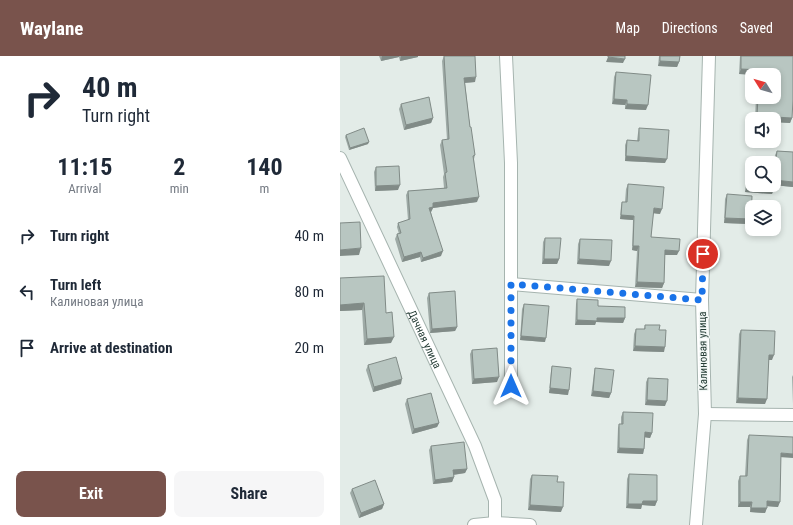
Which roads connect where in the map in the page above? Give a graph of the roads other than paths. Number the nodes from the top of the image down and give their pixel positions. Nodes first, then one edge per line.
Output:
1 (506, 56) edge
2 (709, 56) edge
3 (340, 158) edge
4 (511, 284) junction
5 (702, 300) junction
6 (511, 386) dead end
7 (705, 414) junction
8 (793, 415) edge
9 (495, 524) edge
10 (474, 525) edge
11 (530, 525) edge
12 (696, 525) edge

1 - 4 street
2 - 5 street, Калиновая улица
3 - 9 street, Дачная улица
4 - 5 street
4 - 6 street
5 - 7 street, Калиновая улица
7 - 8 street
7 - 12 street, Калиновая улица
9 - 10 street
9 - 11 street

